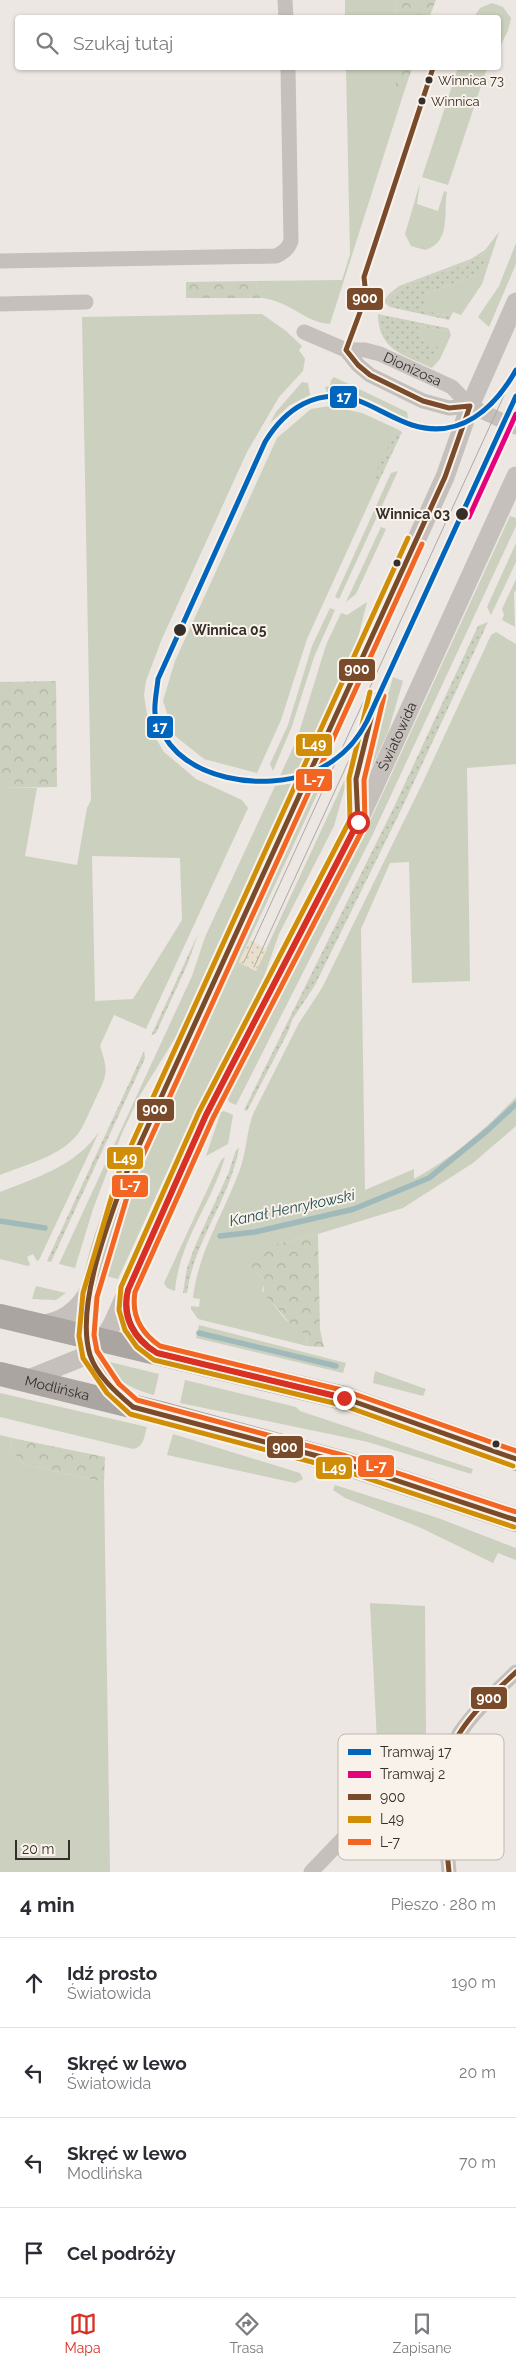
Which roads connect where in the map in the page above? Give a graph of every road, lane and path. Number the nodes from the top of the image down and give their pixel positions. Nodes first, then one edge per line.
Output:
1 (286, 0) edge
2 (286, 15) edge
3 (288, 70) edge
4 (0, 261) edge
5 (86, 302) dead end
6 (516, 302) edge
7 (0, 304) edge
8 (304, 332) dead end
9 (346, 350) junction
10 (470, 406) junction
11 (516, 427) edge
12 (516, 476) edge
13 (94, 1281) junction
14 (128, 1290) junction
15 (0, 1316) edge
16 (34, 1324) junction
17 (93, 1343) junction
18 (157, 1353) junction
19 (0, 1374) edge
20 (26, 1380) junction
21 (133, 1407) junction
22 (516, 1459) edge
23 (516, 1520) edge
24 (516, 1672) edge
25 (458, 1734) edge
26 (338, 1844) edge
27 (311, 1872) edge

1 - 2 street
3 - 4 street
5 - 7 street
6 - 10 street
8 - 9 street, Dionizosa
9 - 10 street, Dionizosa
9 - 10 street, Dionizosa
10 - 11 street, Dionizosa
10 - 13 street
12 - 14 street, Światowida
13 - 16 street
13 - 17 street
14 - 17 street, Światowida
14 - 18 street, Światowida
15 - 16 main road
16 - 17 main road
17 - 18 main road
17 - 20 street
17 - 21 street
18 - 22 main road
19 - 20 main road, Modlińska
20 - 21 main road, Modlińska
21 - 23 main road, Modlińska
24 - 25 street
26 - 27 street

